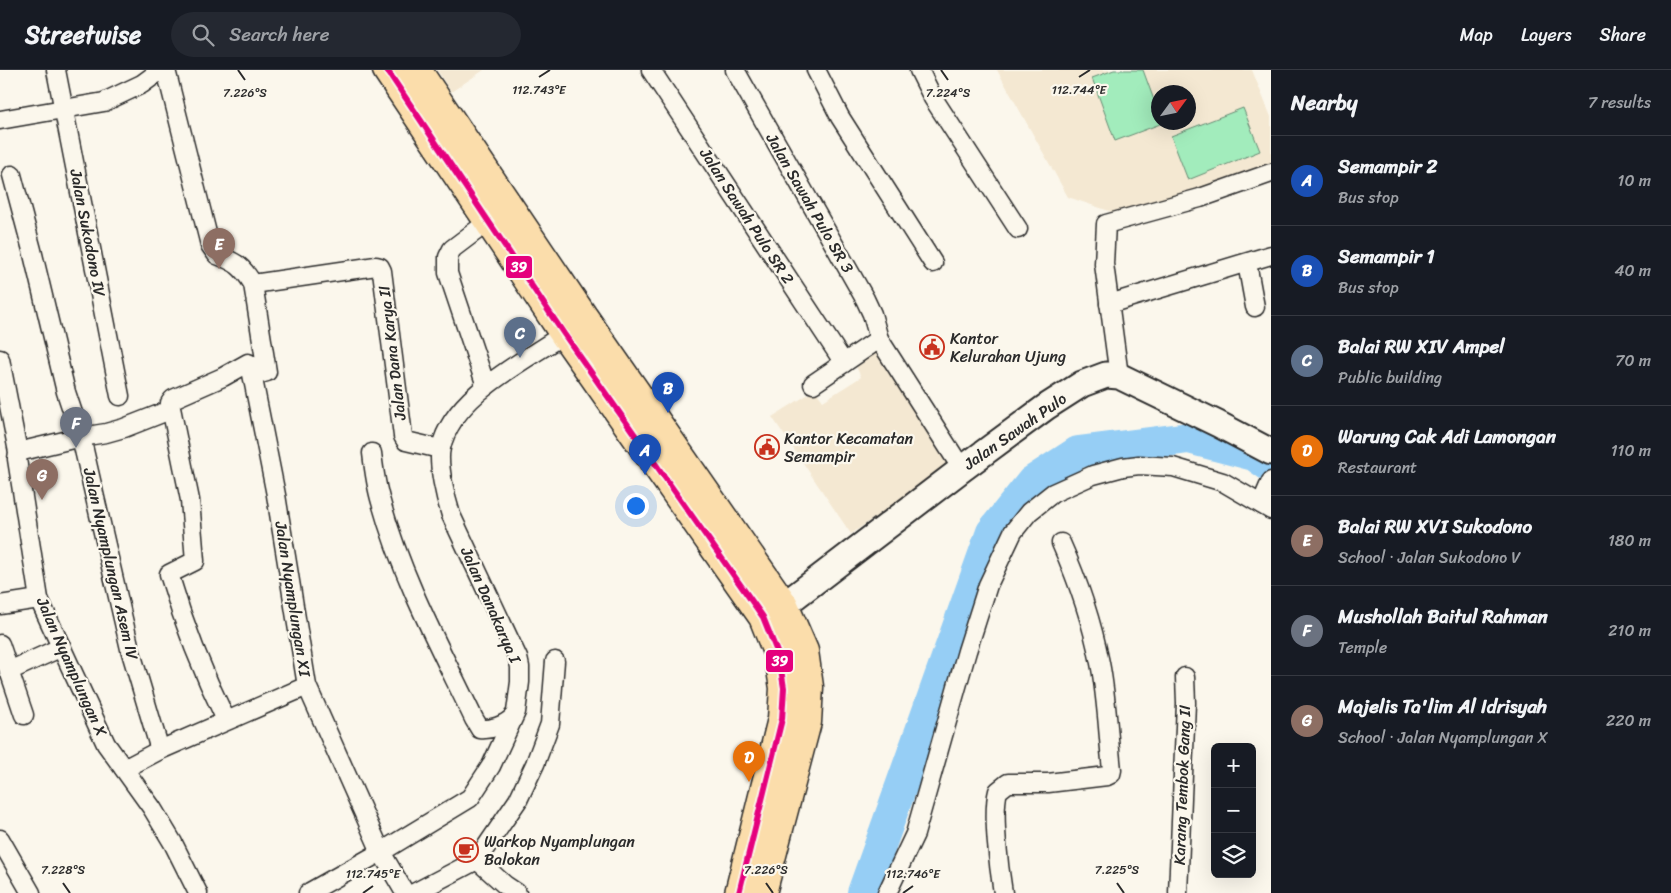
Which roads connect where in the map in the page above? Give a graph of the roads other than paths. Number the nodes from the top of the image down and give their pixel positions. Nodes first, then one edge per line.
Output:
1 (56, 70) edge
2 (161, 70) edge
3 (166, 70) edge
4 (387, 70) edge
5 (417, 70) edge
6 (651, 70) edge
7 (735, 70) edge
8 (816, 70) edge
9 (919, 70) edge
10 (64, 109) junction
11 (0, 120) edge
12 (1271, 173) edge
13 (12, 175) dead end
14 (489, 221) junction
15 (1018, 229) dead end
16 (1271, 255) edge
17 (1246, 262) junction
18 (933, 263) dead end
19 (253, 284) junction
20 (1109, 304) junction
21 (1255, 307) dead end
22 (564, 334) junction
23 (879, 339) junction
24 (0, 359) edge
25 (844, 363) junction
26 (252, 376) junction
27 (1120, 376) junction
28 (813, 384) dead end
29 (486, 386) junction
30 (120, 396) dead end
31 (170, 410) junction
32 (81, 438) junction
33 (440, 450) junction
34 (18, 452) junction
35 (1271, 452) edge
36 (372, 454) dead end
37 (962, 469) junction
38 (1267, 498) edge
39 (1061, 543) dead end
40 (39, 598) junction
41 (0, 604) edge
42 (784, 605) junction
43 (0, 644) edge
44 (62, 647) junction
45 (555, 661) dead end
46 (9, 670) junction
47 (1185, 677) dead end
48 (308, 686) junction
49 (24, 715) dead end
50 (513, 717) junction
51 (226, 720) junction
52 (160, 750) junction
53 (124, 769) junction
54 (0, 839) edge
55 (381, 852) junction
56 (476, 860) junction
57 (31, 893) edge
58 (198, 893) edge
59 (308, 893) edge
60 (406, 893) edge
61 (414, 893) edge
62 (517, 893) edge
63 (739, 893) edge
64 (762, 893) edge
65 (887, 893) edge
66 (1003, 893) edge
67 (1178, 893) edge

1 - 10 street, Jalan Sukodono IV
2 - 10 street
3 - 19 street
4 - 14 highway
5 - 42 highway
6 - 25 street, Jalan Sawah Pulo SR 2
7 - 23 street, Jalan Sawah Pulo SR 3
8 - 18 street
9 - 15 street
10 - 11 street
10 - 30 street, Jalan Sukodono IV
12 - 20 street
13 - 32 street, Jalan Nyamplungan Asem IV
14 - 22 highway
14 - 29 street
16 - 17 street
17 - 20 street
17 - 21 street
19 - 26 street
19 - 33 street, Jalan Dana Karya II
20 - 27 street
22 - 29 street, Jalan Danakarya I
22 - 63 highway
23 - 25 street
23 - 37 street, Jalan Sawah Pulo SR 3
24 - 34 street, Jalan Nyamplungan X
25 - 28 street
26 - 31 street
26 - 48 street, Jalan Nyamplungan XI
27 - 35 street
27 - 37 street, Jalan Sawah Pulo
29 - 33 street, Jalan Danakarya I
31 - 32 street
31 - 51 street
32 - 34 street
32 - 52 street, Jalan Nyamplungan Asem IV
33 - 50 street, Jalan Danakarya I
34 - 40 street, Jalan Nyamplungan X
36 - 50 street
37 - 42 street, Jalan Sawah Pulo
38 - 65 street
39 - 66 street
40 - 41 street
40 - 44 street, Jalan Nyamplungan X
42 - 64 highway
43 - 46 street
44 - 46 street
44 - 53 street, Jalan Nyamplungan X
45 - 56 street
46 - 49 street
47 - 67 street, Karang Tembok Gang II
48 - 51 street
48 - 55 street, Jalan Nyamplungan XI
50 - 55 street, Jalan Danakarya I
51 - 52 street
52 - 53 street
53 - 58 street, Jalan Nyamplungan X
54 - 57 street
55 - 59 street, Jalan Danakarya I
55 - 60 street, Jalan Nyamplungan XI
56 - 61 street
56 - 62 street

